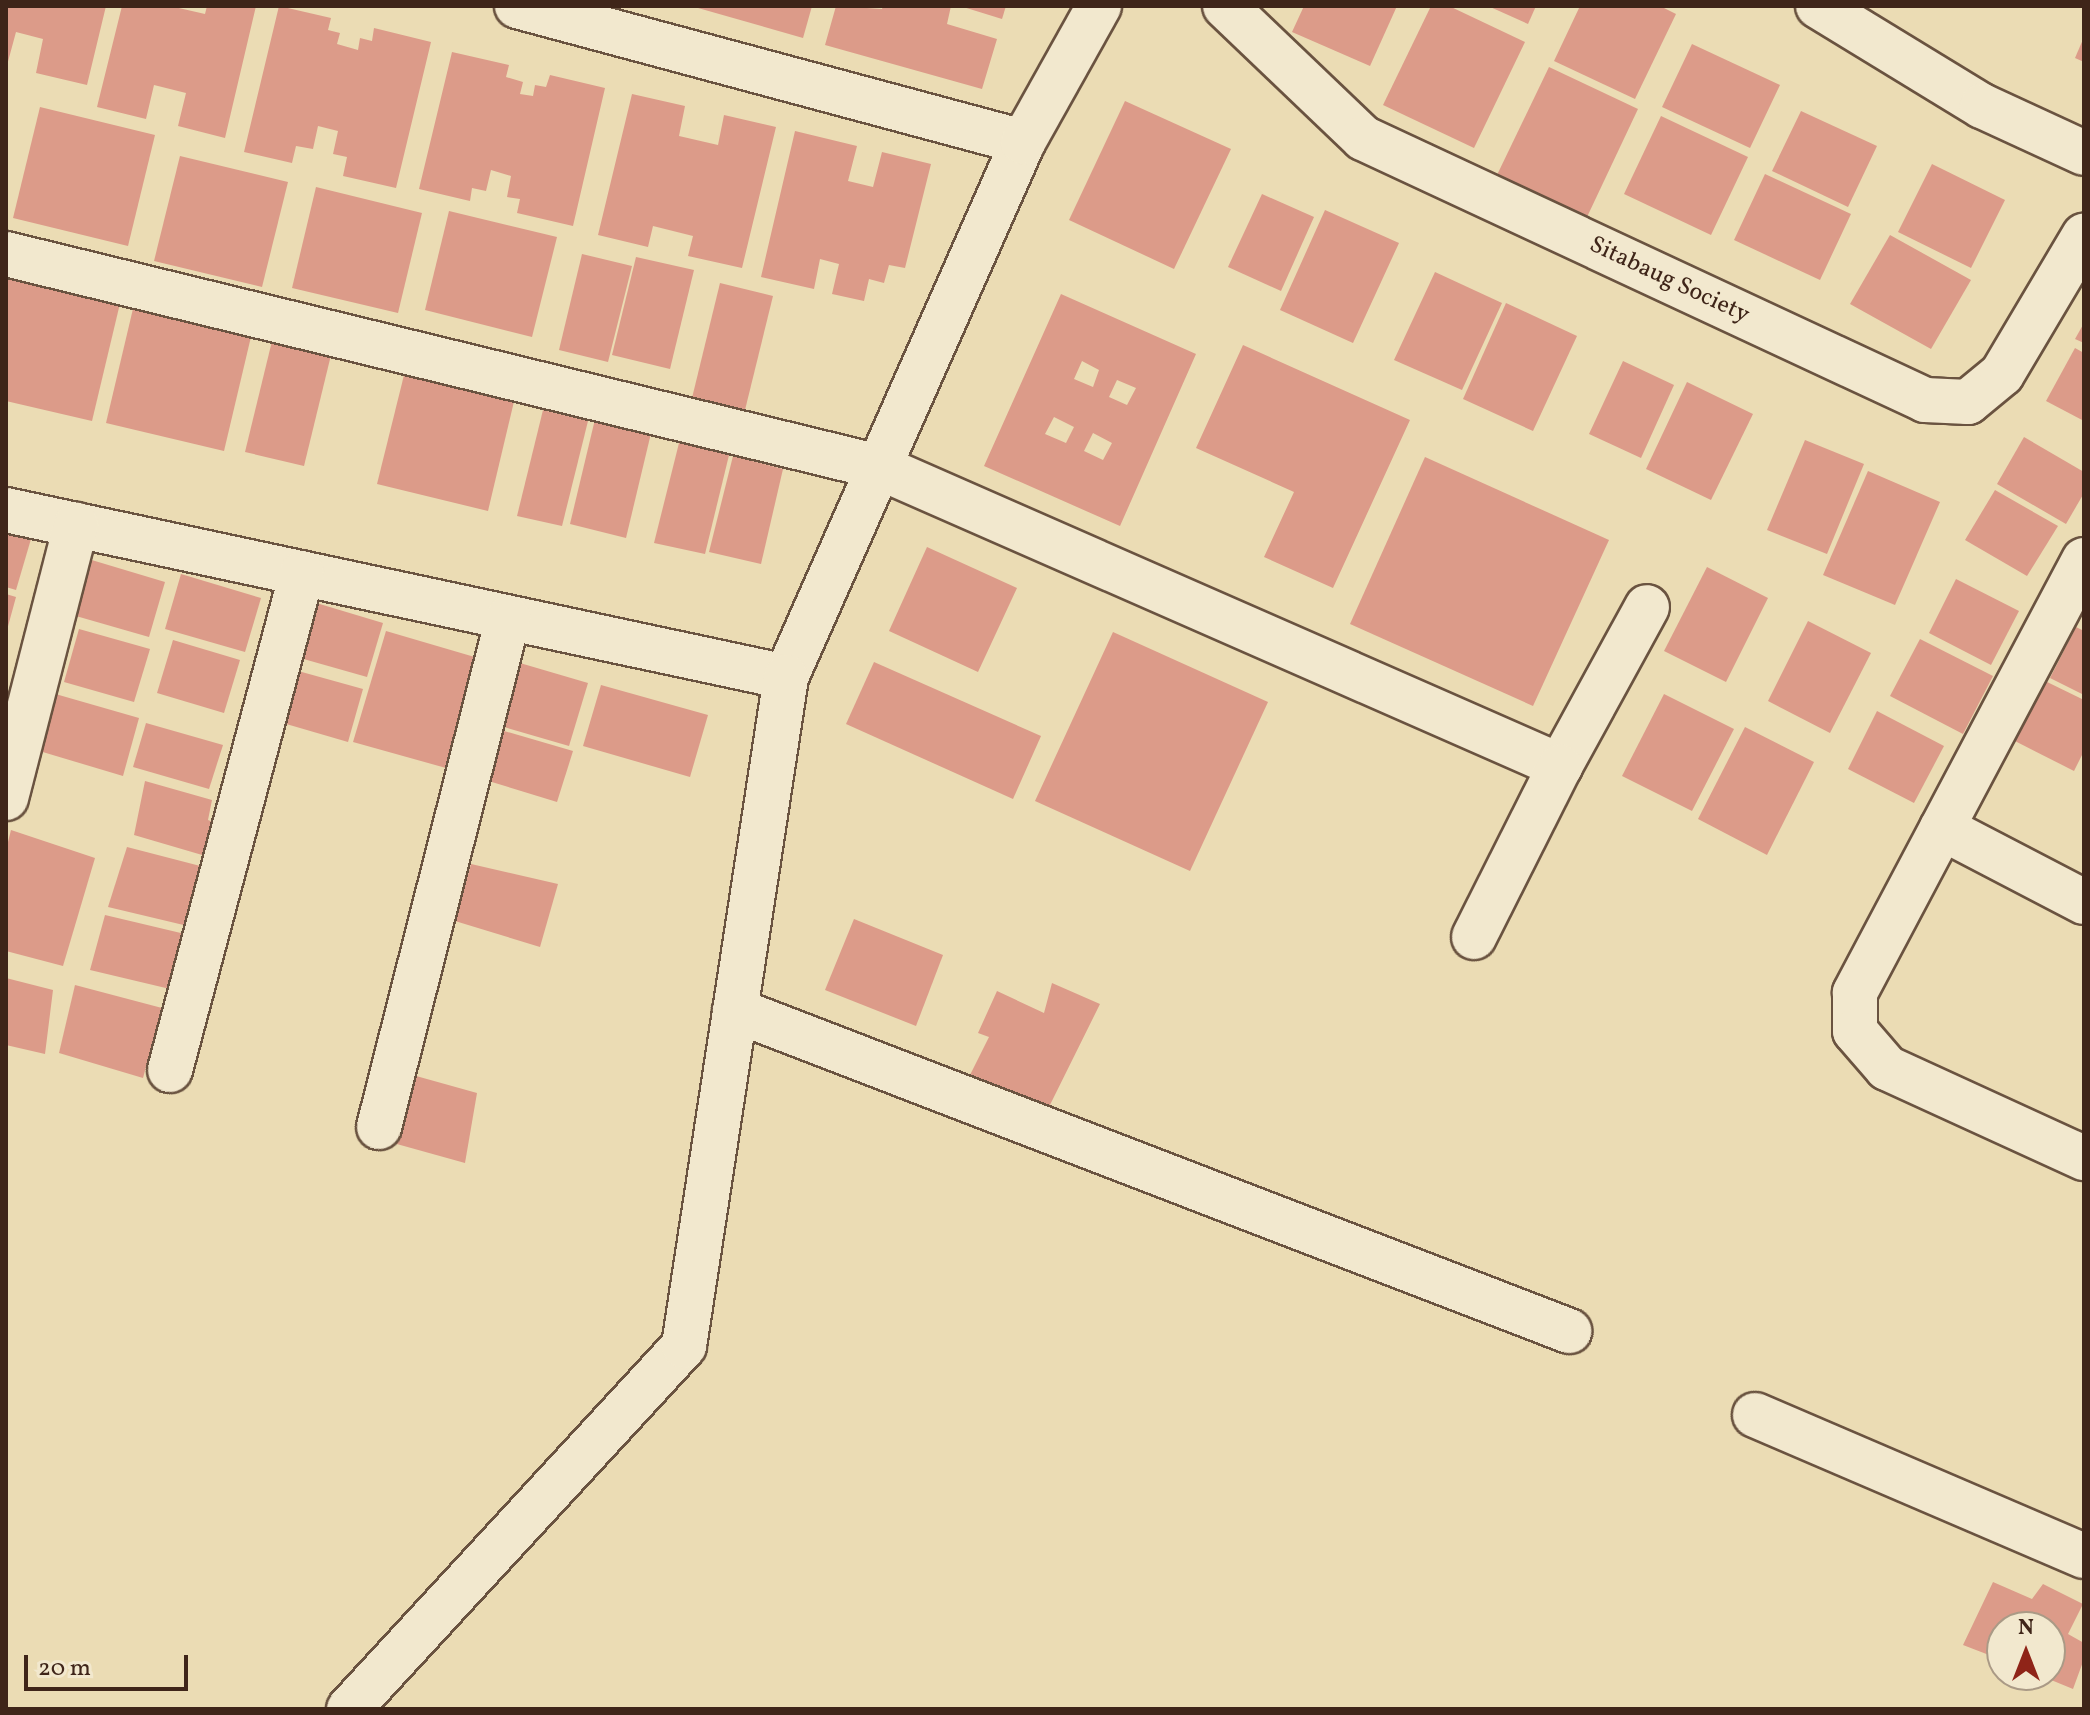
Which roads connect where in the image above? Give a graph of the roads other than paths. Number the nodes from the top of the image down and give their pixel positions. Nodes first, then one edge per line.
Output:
1 (517, 6) edge
2 (1099, 6) edge
3 (1225, 6) edge
4 (1829, 9) edge
5 (1023, 142) junction
6 (2084, 153) edge
7 (2084, 236) edge
8 (6, 254) edge
9 (879, 467) junction
10 (6, 510) edge
11 (76, 525) junction
12 (2084, 560) edge
13 (302, 573) junction
14 (1647, 607) dead end
15 (508, 618) junction
16 (786, 677) junction
17 (1560, 766) junction
18 (6, 798) edge
19 (1942, 828) junction
20 (2084, 902) edge
21 (1474, 937) dead end
22 (735, 1010) junction
23 (170, 1070) dead end
24 (379, 1127) dead end
25 (2084, 1158) edge
26 (1569, 1331) dead end
27 (1755, 1415) dead end
28 (2084, 1556) edge
29 (349, 1709) edge

1 - 5 street
2 - 5 street
3 - 7 street, Sitabaug Society
4 - 6 street
5 - 9 street
8 - 9 street
9 - 16 street
9 - 17 street
10 - 11 street
11 - 13 street
11 - 18 street
12 - 19 street
13 - 15 street
13 - 23 street
14 - 17 street
15 - 16 street
15 - 24 street
16 - 22 street
17 - 21 street
19 - 20 street
19 - 25 street
22 - 26 street
22 - 29 street
27 - 28 street

